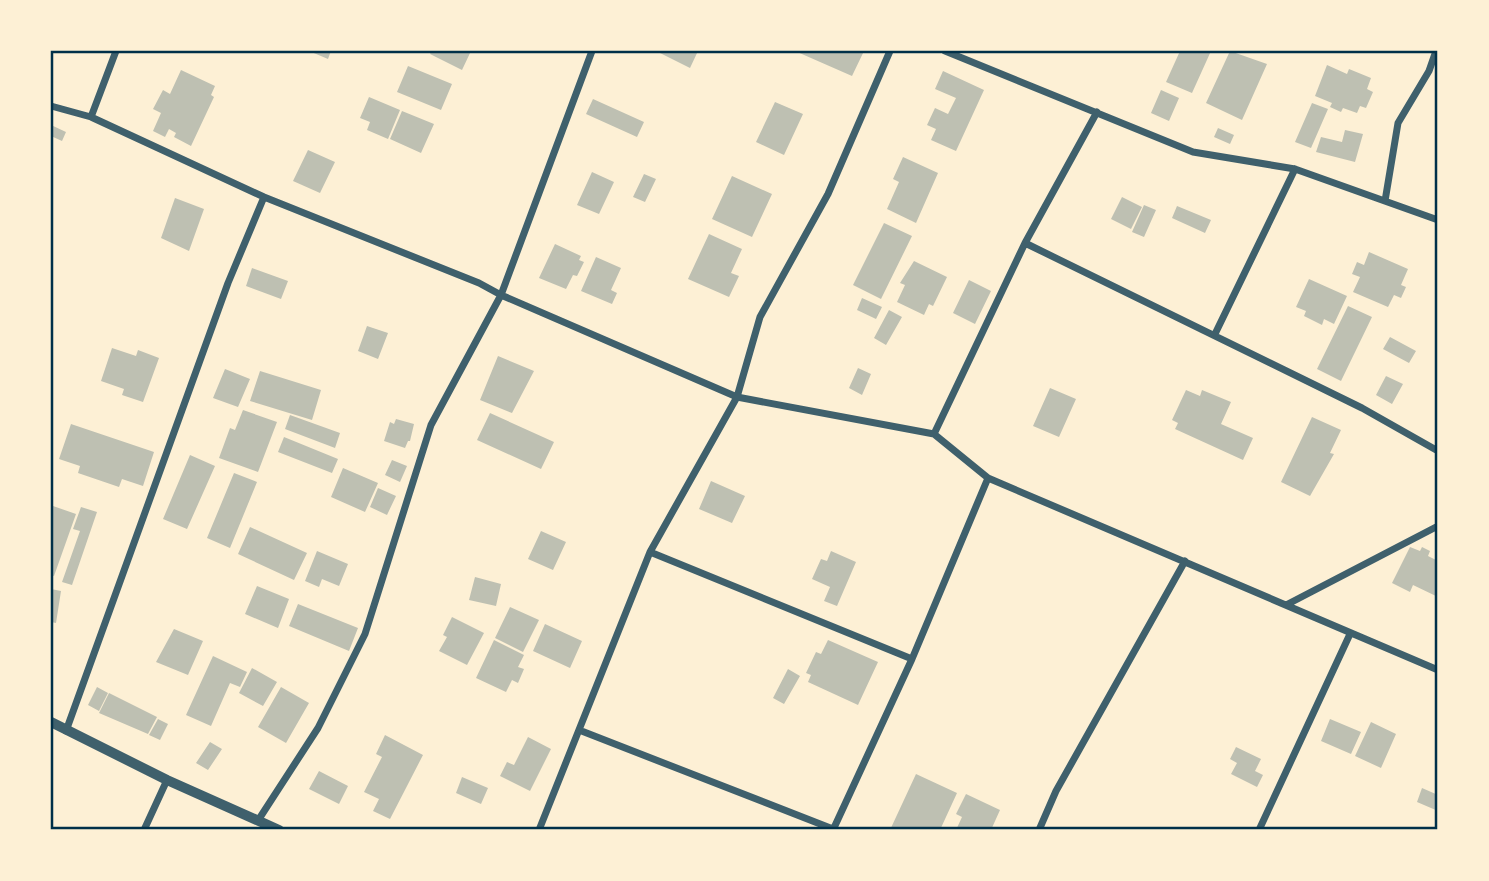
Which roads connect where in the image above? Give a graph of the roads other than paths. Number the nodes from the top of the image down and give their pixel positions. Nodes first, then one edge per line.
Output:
1 (116, 51) edge
2 (592, 51) edge
3 (890, 51) edge
4 (945, 51) edge
5 (1436, 51) edge
6 (51, 106) edge
7 (1097, 112) junction
8 (91, 117) junction
9 (1295, 169) junction
10 (264, 197) junction
11 (1385, 201) junction
12 (1438, 220) edge
13 (1025, 243) junction
14 (501, 295) junction
15 (1215, 334) junction
16 (737, 397) junction
17 (934, 434) junction
18 (1438, 451) edge
19 (988, 478) junction
20 (1438, 526) edge
21 (650, 552) junction
22 (1185, 561) junction
23 (1286, 605) junction
24 (1350, 634) junction
25 (912, 659) junction
26 (1438, 670) edge
27 (51, 722) edge
28 (579, 730) junction
29 (66, 731) junction
30 (167, 780) junction
31 (259, 819) junction
32 (144, 830) edge
33 (279, 830) edge
34 (540, 830) edge
35 (833, 830) edge
36 (1039, 830) edge
37 (1259, 830) edge

1 - 8 street
2 - 14 street
3 - 16 street
4 - 7 street
5 - 11 street
6 - 8 street
7 - 9 street
7 - 13 street
8 - 10 street
9 - 11 street
9 - 15 street
10 - 14 street
10 - 29 street
11 - 12 street
13 - 15 street
13 - 17 street
14 - 16 street
14 - 31 street
15 - 18 street
16 - 17 street
16 - 21 street
17 - 19 street
19 - 22 street
19 - 25 street
20 - 23 street
21 - 25 street
21 - 28 street
22 - 23 street
22 - 36 street
23 - 24 street
24 - 26 street
24 - 37 street
25 - 35 street
27 - 29 street
28 - 34 street
28 - 35 street
29 - 30 street
30 - 31 street
30 - 32 street
31 - 33 street

